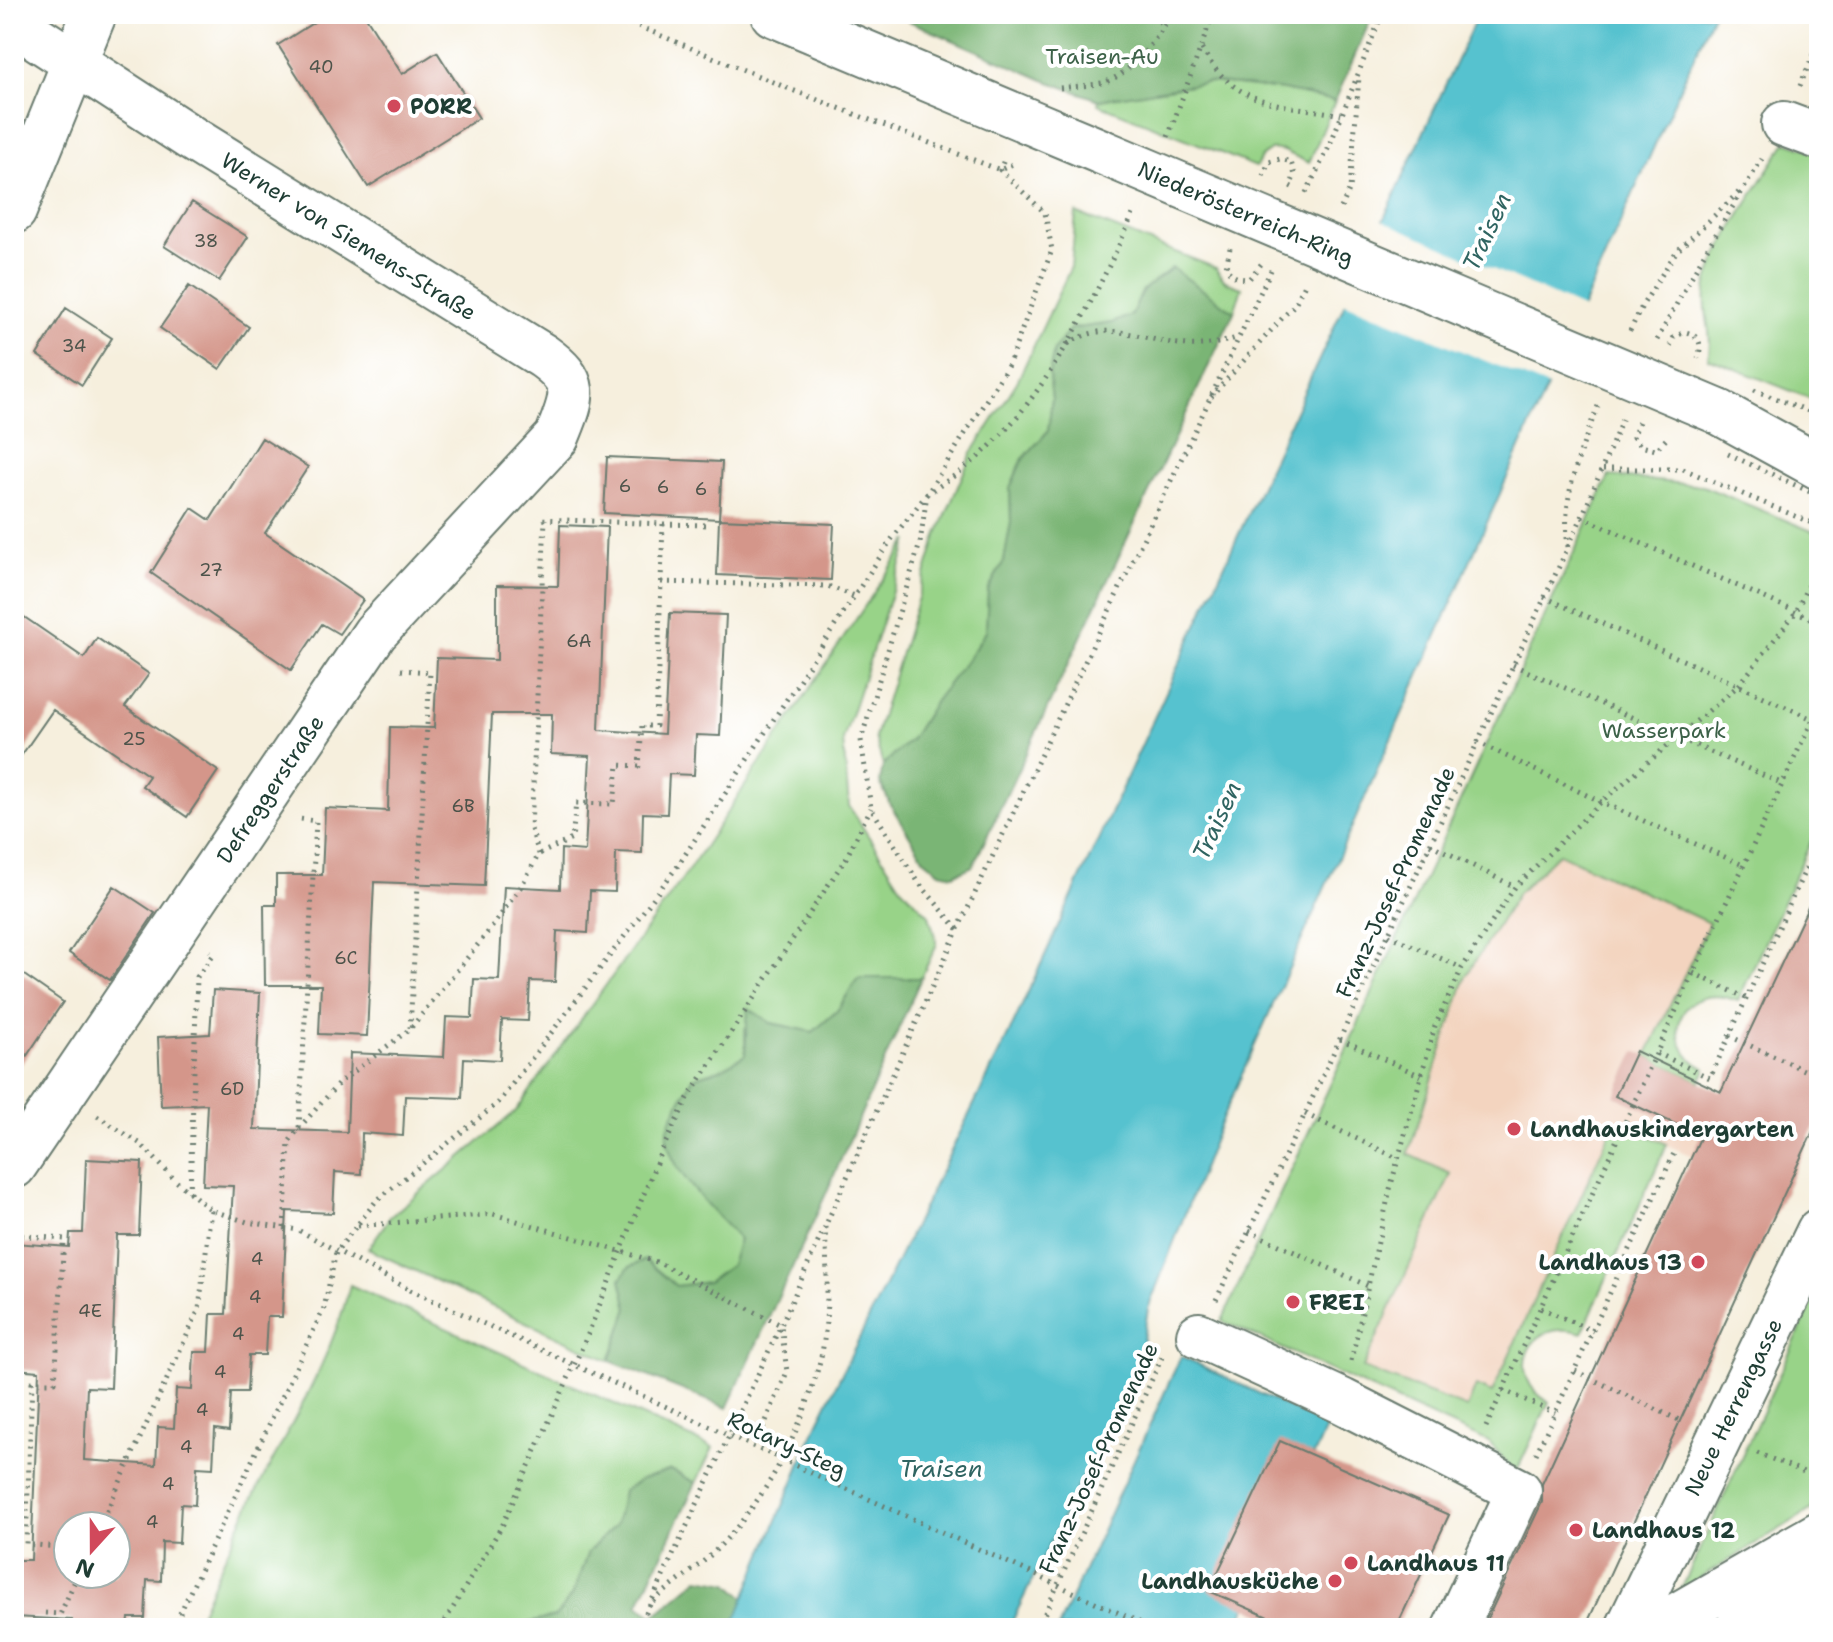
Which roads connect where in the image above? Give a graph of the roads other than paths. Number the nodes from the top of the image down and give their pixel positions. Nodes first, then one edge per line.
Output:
1 (94, 14) edge
2 (773, 14) edge
3 (14, 23) edge
4 (76, 62) junction
5 (14, 211) edge
6 (1719, 412) junction
7 (557, 437) joint
8 (1819, 443) edge
9 (1819, 467) edge
10 (14, 1166) edge
11 (1819, 1231) edge
12 (1199, 1335) road end
13 (1819, 1536) edge
14 (1798, 1608) edge
15 (1642, 1616) edge
16 (1455, 1628) edge
17 (1738, 1628) edge

1 - 4 street
2 - 6 street, Niederösterreich-Ring, bridge
3 - 4 street, Werner von Siemens-Straße
4 - 5 street
4 - 7 street, Werner von Siemens-Straße
6 - 8 street, Niederösterreich-Ring
6 - 9 street, Niederösterreich-Ring
7 - 10 street, Defreggerstraße
11 - 15 street, Neue Herrengasse
12 - 16 street
13 - 14 street, Neue Herrengasse
13 - 15 street, Neue Herrengasse
14 - 17 street, Neue Herrengasse

